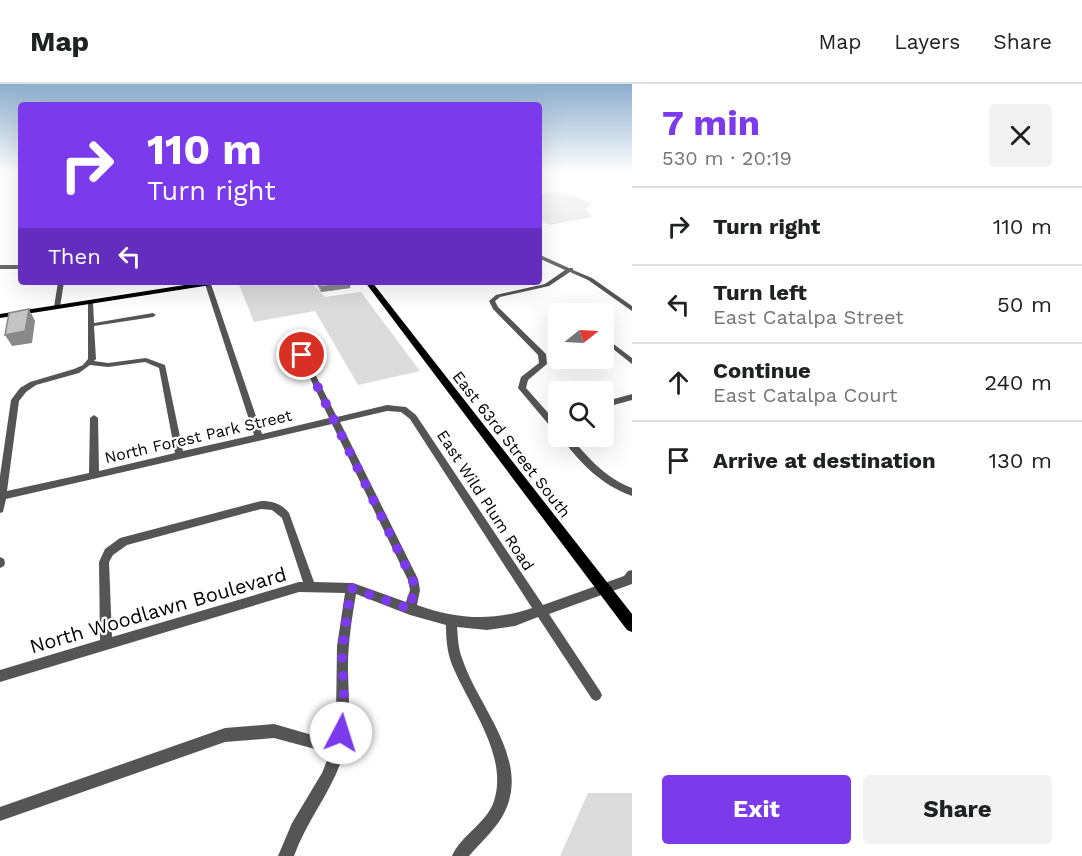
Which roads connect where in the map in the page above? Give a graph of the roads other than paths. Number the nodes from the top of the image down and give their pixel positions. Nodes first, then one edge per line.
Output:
1 (542, 258) edge
2 (0, 267) edge
3 (18, 267) edge
4 (571, 269) junction
5 (61, 285) edge
6 (201, 285) edge
7 (208, 285) edge
8 (370, 285) edge
9 (90, 302) junction
10 (57, 307) junction
11 (632, 309) edge
12 (153, 315) dead end
13 (0, 316) edge
14 (91, 325) junction
15 (294, 338) dead end
16 (614, 347) edge
17 (632, 362) edge
18 (89, 363) junction
19 (632, 397) edge
20 (614, 402) edge
21 (403, 409) joint
22 (94, 418) dead end
23 (548, 419) edge
24 (334, 420) junction
25 (260, 437) junction
26 (574, 447) edge
27 (180, 456) junction
28 (94, 476) junction
29 (632, 492) edge
30 (1, 497) edge
31 (0, 509) edge
32 (632, 575) edge
33 (310, 586) junction
34 (351, 588) junction
35 (604, 589) junction
36 (410, 609) junction
37 (540, 611) junction
38 (451, 621) junction
39 (632, 625) edge
40 (106, 644) junction
41 (0, 676) edge
42 (596, 695) dead end
43 (338, 749) junction
44 (0, 814) edge
45 (286, 856) edge
46 (460, 856) edge

1 - 4 street
2 - 3 street
4 - 11 street
4 - 23 street
5 - 10 street
6 - 9 main road
7 - 25 street
8 - 35 main road, East 63rd Street South
9 - 10 main road
9 - 14 street
10 - 13 main road
12 - 14 street
14 - 18 street
15 - 24 street
16 - 17 street
18 - 27 street
18 - 30 street
19 - 20 street
21 - 24 street, North Forest Park Street
21 - 37 street, East Wild Plum Road
22 - 28 street
24 - 25 street, North Forest Park Street
24 - 36 street
25 - 27 street, North Forest Park Street
26 - 29 street
27 - 28 street, North Forest Park Street
28 - 30 street, North Forest Park Street
30 - 31 street
32 - 35 street, North Woodlawn Boulevard
33 - 34 street, North Woodlawn Boulevard
33 - 40 street, North Woodlawn Boulevard
33 - 40 street
34 - 36 street, North Woodlawn Boulevard
34 - 43 street
35 - 37 street, North Woodlawn Boulevard
35 - 39 main road, East 63rd Street South
36 - 38 street, North Woodlawn Boulevard
37 - 38 street, North Woodlawn Boulevard
37 - 42 street, East Wild Plum Road
38 - 46 street
40 - 41 street, North Woodlawn Boulevard
43 - 44 street
43 - 45 street

